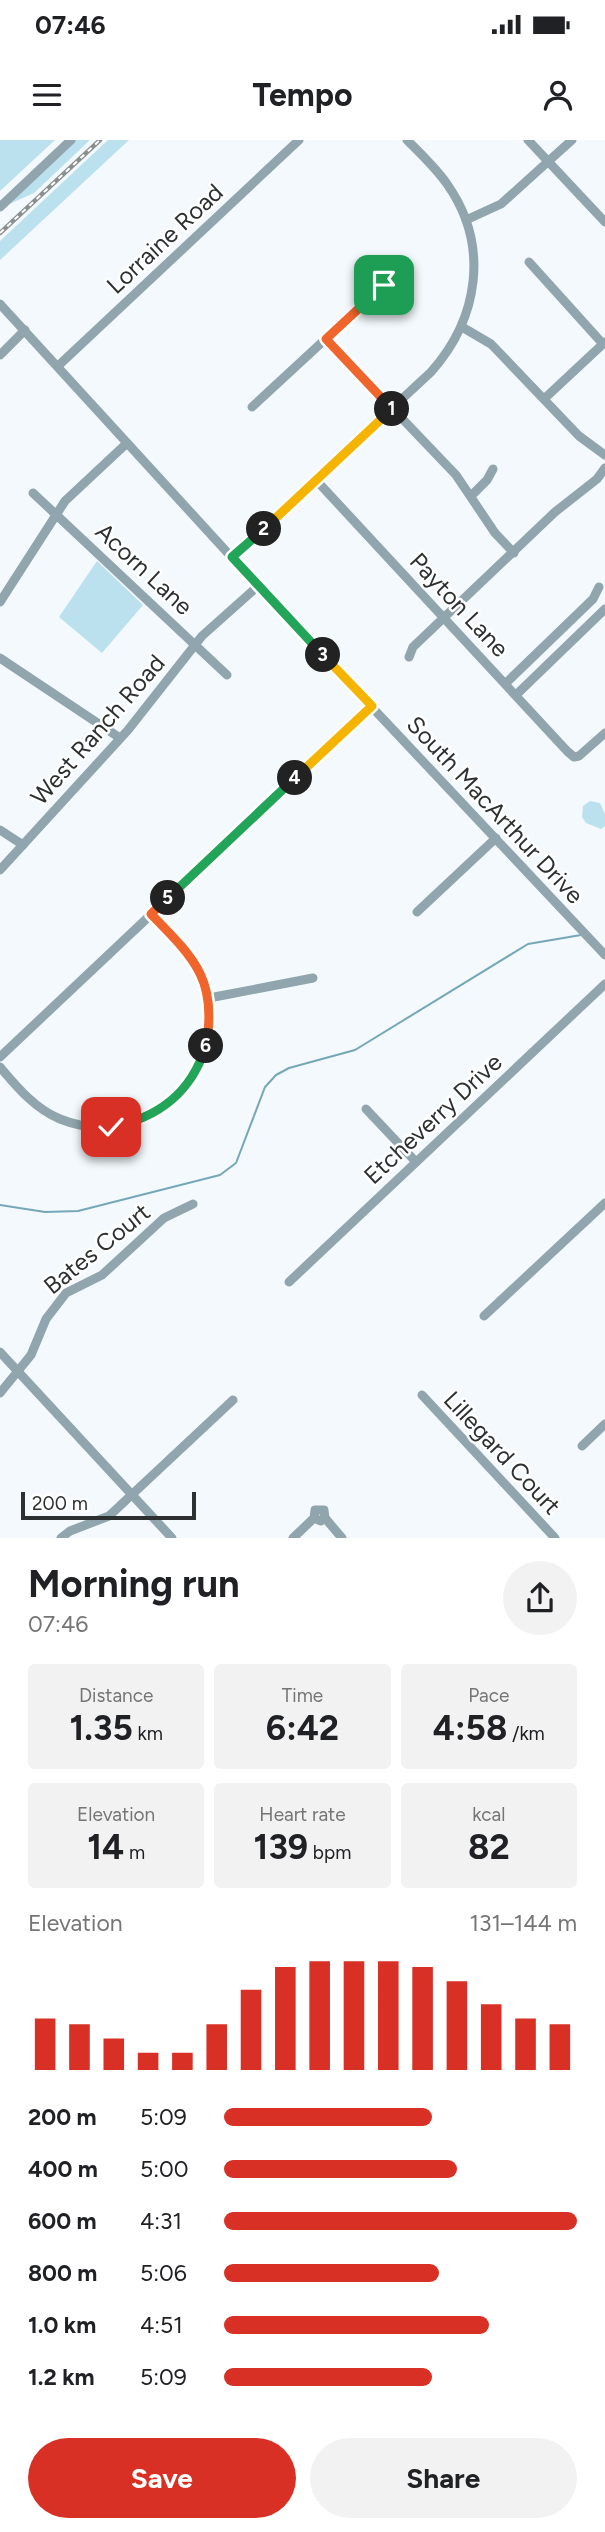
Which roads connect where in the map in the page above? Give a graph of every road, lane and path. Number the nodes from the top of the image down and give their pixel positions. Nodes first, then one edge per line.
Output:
1 (71, 140) edge
2 (299, 140) edge
3 (407, 140) edge
4 (528, 140) edge
5 (572, 140) edge
6 (549, 162) junction
7 (0, 206) edge
8 (466, 220) junction
9 (605, 222) edge
10 (529, 262) dead end
11 (393, 272) dead end
12 (0, 304) edge
13 (462, 327) junction
14 (25, 330) junction
15 (326, 339) junction
16 (604, 343) edge
17 (0, 355) edge
18 (58, 366) junction
19 (544, 399) junction
20 (253, 407) dead end
21 (392, 409) junction
22 (126, 444) junction
23 (605, 455) edge
24 (605, 468) edge
25 (493, 469) dead end
26 (316, 480) junction
27 (33, 494) dead end
28 (472, 495) junction
29 (57, 515) junction
30 (514, 553) junction
31 (232, 557) junction
32 (258, 586) junction
33 (599, 587) dead end
34 (0, 602) edge
35 (605, 609) edge
36 (444, 618) junction
37 (196, 645) junction
38 (409, 657) dead end
39 (0, 658) edge
40 (227, 675) dead end
41 (506, 683) junction
42 (517, 694) junction
43 (372, 706) junction
44 (605, 733) edge
45 (120, 738) junction
46 (0, 830) edge
47 (496, 838) junction
48 (23, 845) junction
49 (0, 870) edge
50 (417, 912) dead end
51 (151, 914) junction
52 (605, 955) edge
53 (313, 978) dead end
54 (605, 984) edge
55 (209, 998) junction
56 (0, 1057) edge
57 (0, 1067) edge
58 (366, 1109) dead end
59 (416, 1162) junction
60 (605, 1203) edge
61 (193, 1204) dead end
62 (289, 1282) dead end
63 (484, 1316) dead end
64 (0, 1352) edge
65 (19, 1372) junction
66 (0, 1393) edge
67 (422, 1395) dead end
68 (233, 1400) dead end
69 (605, 1424) edge
70 (582, 1446) dead end
71 (132, 1496) junction
72 (61, 1538) edge
73 (172, 1538) edge
74 (293, 1538) edge
75 (342, 1538) edge
76 (555, 1538) edge

1 - 7 street
2 - 18 street, Lorraine Road
3 - 8 street
4 - 6 street
5 - 6 street
6 - 8 street
6 - 9 street
8 - 13 street
10 - 16 street
11 - 15 street
12 - 14 street
13 - 19 street
13 - 21 street
14 - 17 street
14 - 18 street
15 - 20 street
15 - 21 street
16 - 19 street
18 - 22 street
19 - 23 street
21 - 26 street
21 - 28 street
22 - 29 street
22 - 31 street
24 - 30 street
25 - 28 street
26 - 31 street
26 - 36 street, Payton Lane
27 - 29 street, Acorn Lane
28 - 30 street
29 - 34 street
29 - 37 street, Acorn Lane
30 - 36 street
31 - 32 street
32 - 37 street, West Ranch Road
32 - 43 street, South MacArthur Drive
33 - 41 street
35 - 42 street
36 - 38 street
36 - 41 street, Payton Lane
37 - 40 street, Acorn Lane
37 - 45 street, West Ranch Road
39 - 45 street
41 - 42 street, Payton Lane
42 - 44 street, Payton Lane
43 - 47 street, South MacArthur Drive
43 - 51 street
45 - 48 street, West Ranch Road
46 - 48 street
47 - 50 street
47 - 52 street, South MacArthur Drive
48 - 49 street, West Ranch Road
51 - 55 street
51 - 56 street
53 - 55 street
54 - 59 street, Etcheverry Drive
55 - 57 street
58 - 59 street
59 - 62 street, Etcheverry Drive
60 - 63 street
61 - 65 street, Bates Court
64 - 65 street
65 - 66 street, Bates Court
65 - 71 street
67 - 76 street, Lillegard Court
68 - 71 street
69 - 70 street
71 - 72 street
71 - 73 street
74 - 75 street

